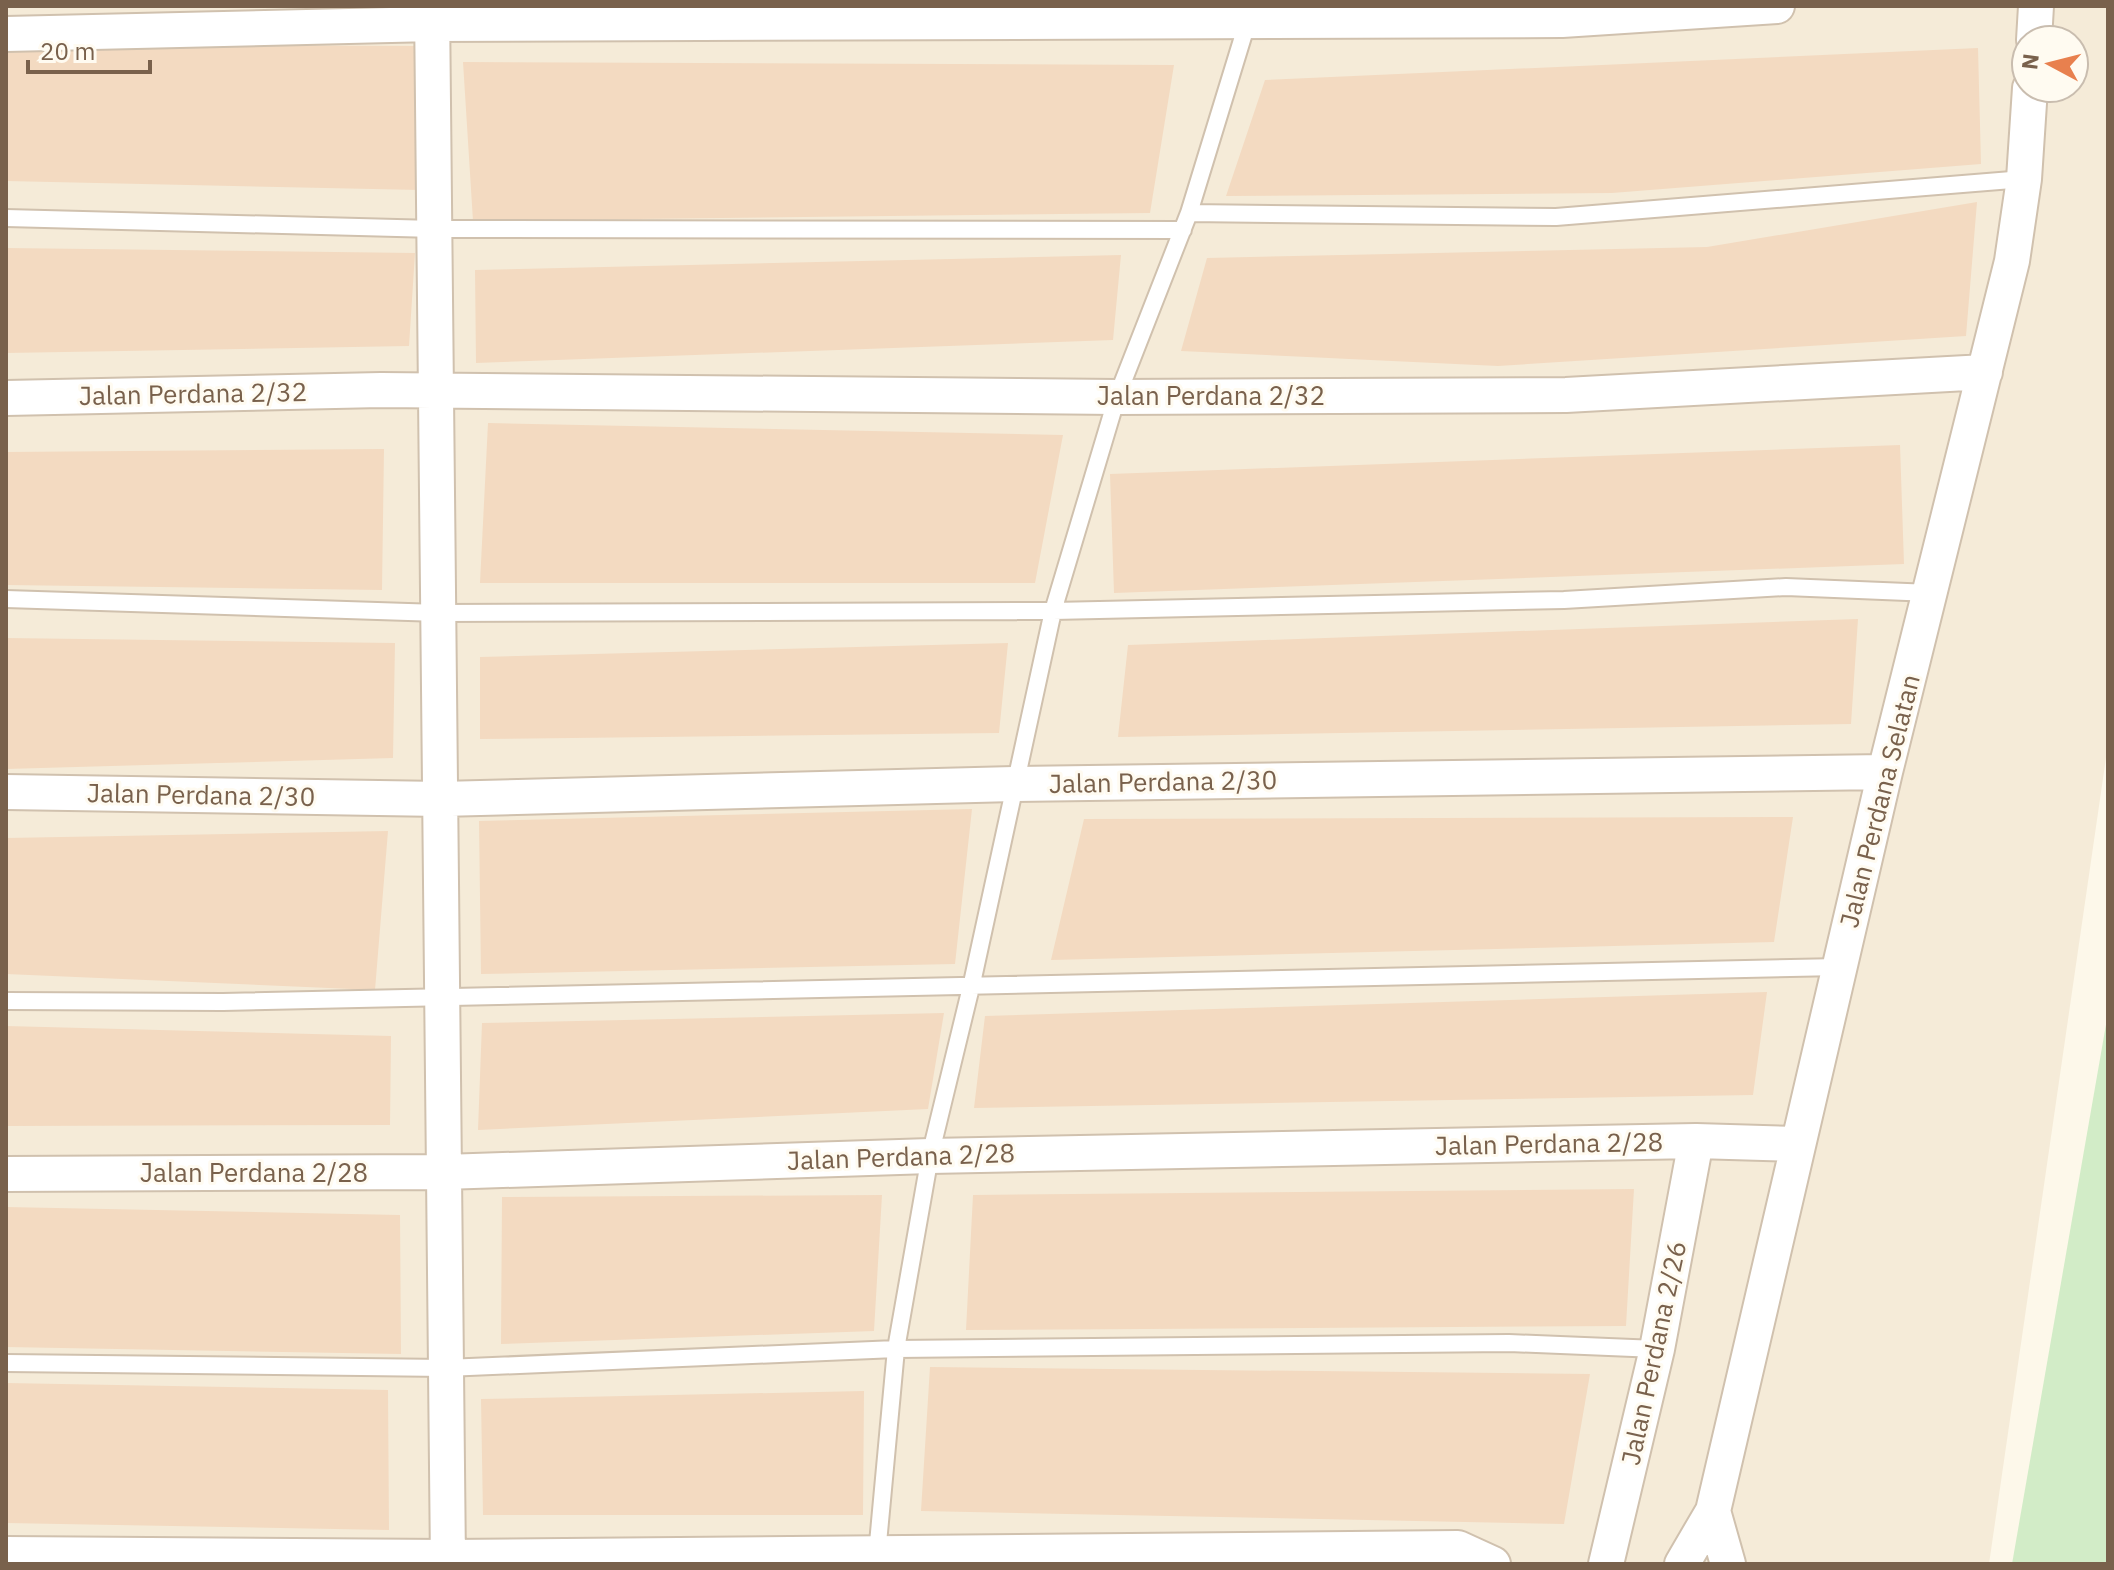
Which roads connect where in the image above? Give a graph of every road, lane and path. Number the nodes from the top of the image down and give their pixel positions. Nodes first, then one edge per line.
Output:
1 (1777, 6) edge
2 (1562, 13) edge
3 (1250, 14) edge
4 (432, 15) edge
5 (6, 34) edge
6 (2029, 104) edge
7 (2024, 179) junction
8 (1189, 213) junction
9 (6, 218) edge
10 (435, 229) junction
11 (1183, 230) junction
12 (1985, 372) junction
13 (437, 392) junction
14 (1117, 397) junction
15 (6, 398) edge
16 (1931, 593) junction
17 (6, 599) edge
18 (1053, 611) junction
19 (439, 613) junction
20 (1885, 772) junction
21 (1014, 784) junction
22 (6, 792) edge
23 (441, 799) junction
24 (1840, 967) junction
25 (972, 983) junction
26 (442, 998) junction
27 (6, 1001) edge
28 (1696, 1141) junction
29 (1797, 1144) junction
30 (930, 1156) junction
31 (444, 1172) junction
32 (6, 1174) edge
33 (896, 1349) junction
34 (1657, 1349) junction
35 (6, 1363) edge
36 (446, 1368) junction
37 (1713, 1511) junction
38 (6, 1554) edge
39 (877, 1554) junction
40 (448, 1560) edge
41 (1493, 1564) edge
42 (1606, 1564) edge
43 (1682, 1564) edge
44 (1728, 1564) edge

1 - 2 street
2 - 3 street
3 - 4 street
3 - 8 lane
4 - 5 street
4 - 10 street
6 - 7 street, Jalan Perdana Selatan
7 - 8 lane
7 - 12 street, Jalan Perdana Selatan
8 - 11 lane
9 - 10 lane
10 - 11 lane
10 - 13 street
11 - 14 lane
12 - 14 street, Jalan Perdana 2/32
12 - 16 street, Jalan Perdana Selatan
13 - 14 street, Jalan Perdana 2/32
13 - 15 street, Jalan Perdana 2/32
13 - 19 street
14 - 18 lane
16 - 18 lane
16 - 20 street, Jalan Perdana Selatan
17 - 19 lane
18 - 19 lane
18 - 21 lane
19 - 23 street
20 - 21 street, Jalan Perdana 2/30
20 - 24 street, Jalan Perdana Selatan
21 - 23 street, Jalan Perdana 2/30
21 - 25 lane
22 - 23 street, Jalan Perdana 2/30
23 - 26 street
24 - 25 lane
24 - 29 street, Jalan Perdana Selatan
25 - 26 lane
25 - 30 lane
26 - 27 lane
26 - 31 street
28 - 29 street, Jalan Perdana 2/28
28 - 30 street, Jalan Perdana 2/28
28 - 34 street, Jalan Perdana 2/26
29 - 37 street, Jalan Perdana Selatan
30 - 31 street, Jalan Perdana 2/28
30 - 33 lane
31 - 32 street, Jalan Perdana 2/28
31 - 36 street
33 - 34 lane
33 - 36 lane
33 - 39 lane
34 - 42 street, Jalan Perdana 2/26
35 - 36 lane
36 - 40 street
37 - 43 street
37 - 44 street
38 - 40 street
39 - 40 street
39 - 41 street

